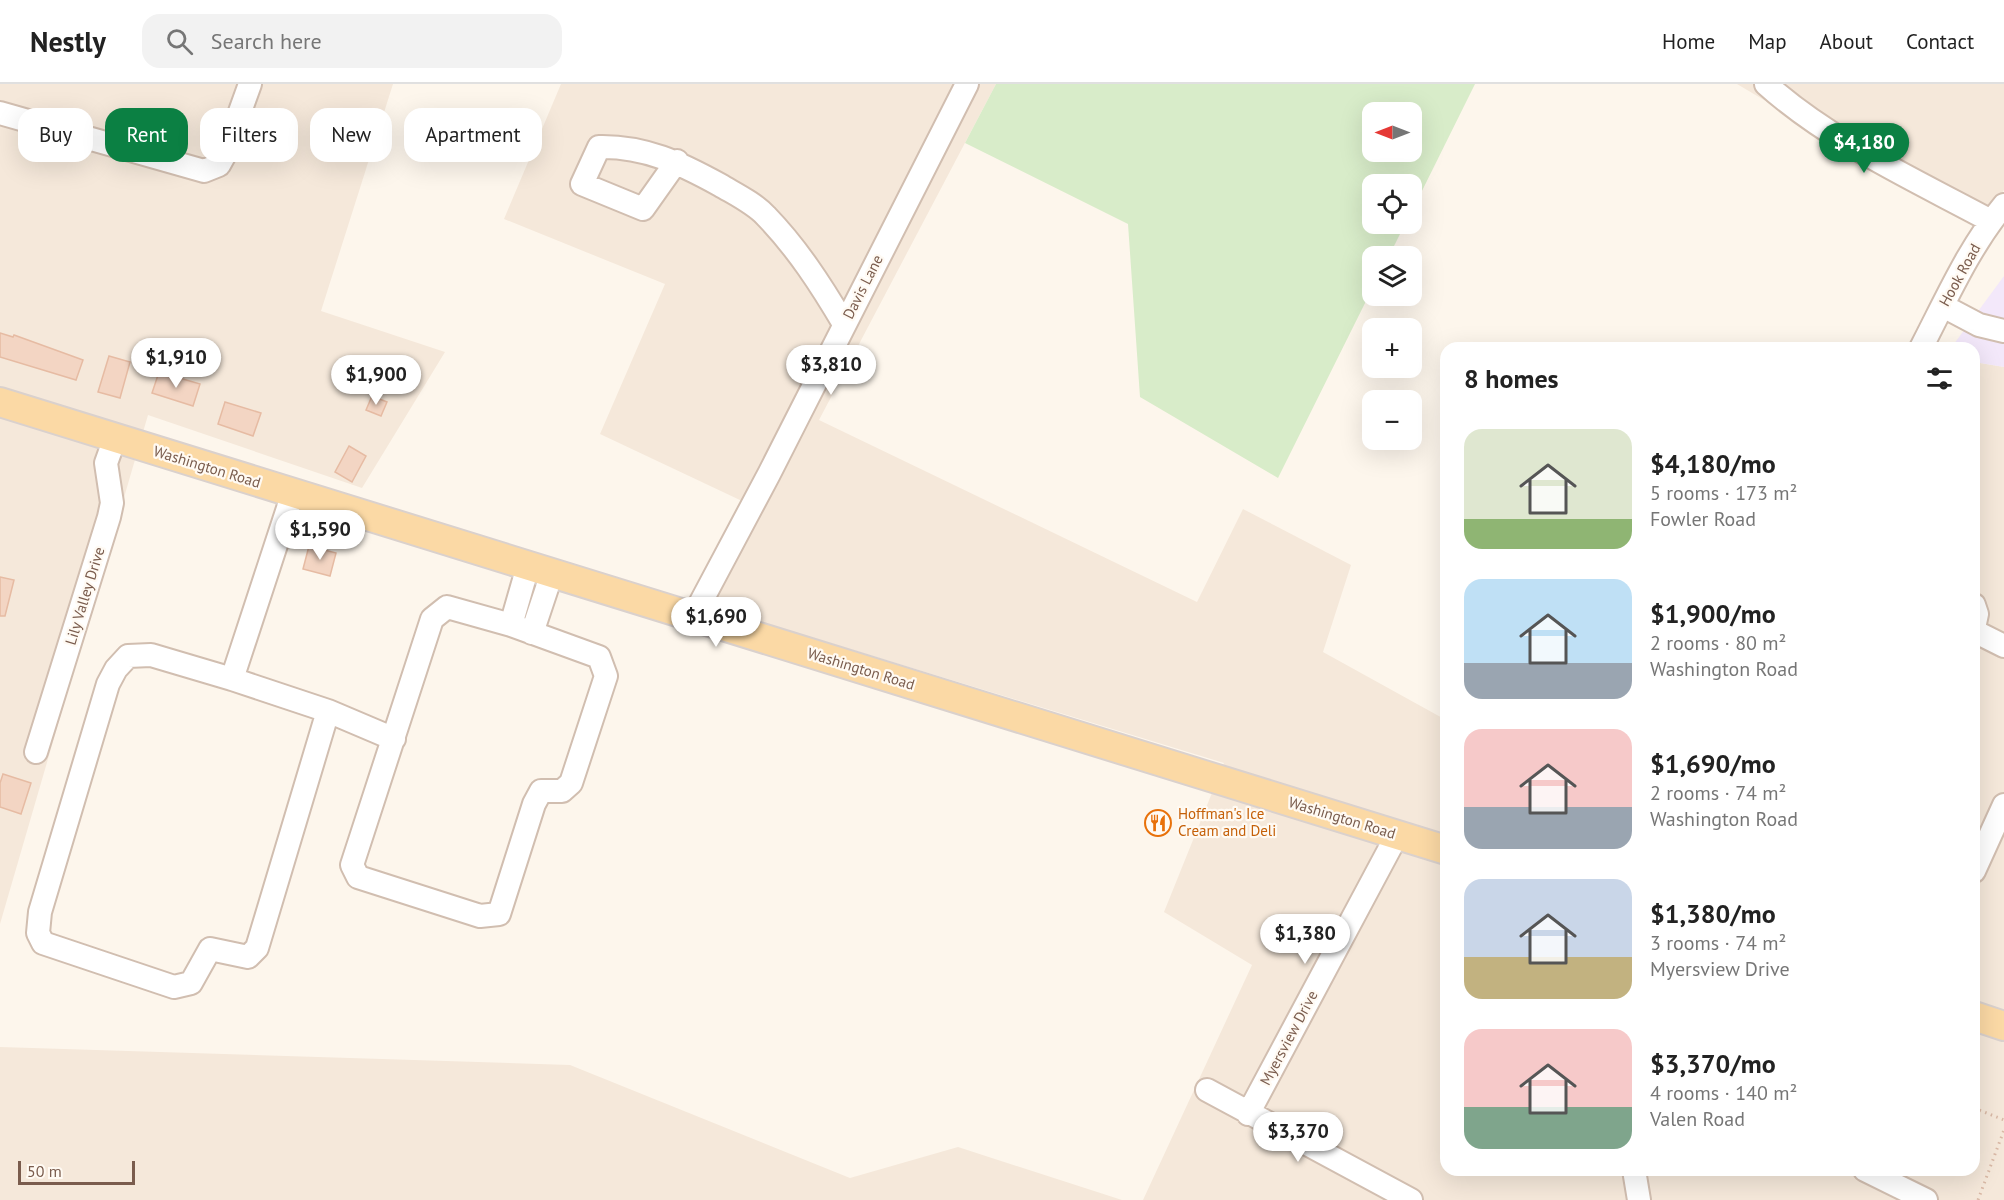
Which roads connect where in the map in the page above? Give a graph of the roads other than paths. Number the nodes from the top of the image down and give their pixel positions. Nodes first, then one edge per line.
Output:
1 (250, 84) edge
2 (967, 84) edge
3 (1766, 84) edge
4 (0, 113) edge
5 (677, 161) dead end
6 (1998, 213) edge
7 (1943, 306) junction
8 (844, 324) junction
9 (2004, 331) edge
10 (1924, 342) edge
11 (0, 402) edge
12 (115, 438) junction
13 (293, 493) junction
14 (540, 570) junction
15 (693, 617) junction
16 (511, 625) junction
17 (532, 633) junction
18 (1980, 633) edge
19 (2004, 646) edge
20 (232, 679) junction
21 (328, 711) junction
22 (394, 739) junction
23 (36, 752) dead end
24 (2004, 805) edge
25 (1397, 835) junction
26 (1440, 848) edge
27 (1980, 858) edge
28 (1980, 1018) edge
29 (2004, 1026) edge
30 (1207, 1090) dead end
31 (1248, 1114) junction
32 (1635, 1176) edge
33 (1877, 1176) edge
34 (1410, 1200) edge
35 (1639, 1200) edge
36 (1926, 1200) edge

1 - 4 street
2 - 8 street, Davis Lane
3 - 6 street
5 - 8 street
6 - 7 street, Hook Road
7 - 9 street
7 - 10 street, Hook Road
8 - 15 street, Davis Lane
11 - 12 main road, Washington Road
12 - 13 main road, Washington Road
12 - 23 street, Lily Valley Drive
13 - 14 main road, Washington Road
13 - 20 street
14 - 15 main road, Washington Road
14 - 16 street
14 - 17 street
15 - 25 main road, Washington Road
16 - 17 street
16 - 22 street
17 - 22 street
18 - 19 street
20 - 21 street
20 - 21 street
21 - 22 street
24 - 27 street
25 - 26 main road, Washington Road
25 - 31 street, Myersview Drive
28 - 29 main road
30 - 31 street
31 - 34 street
32 - 35 street
33 - 36 street

